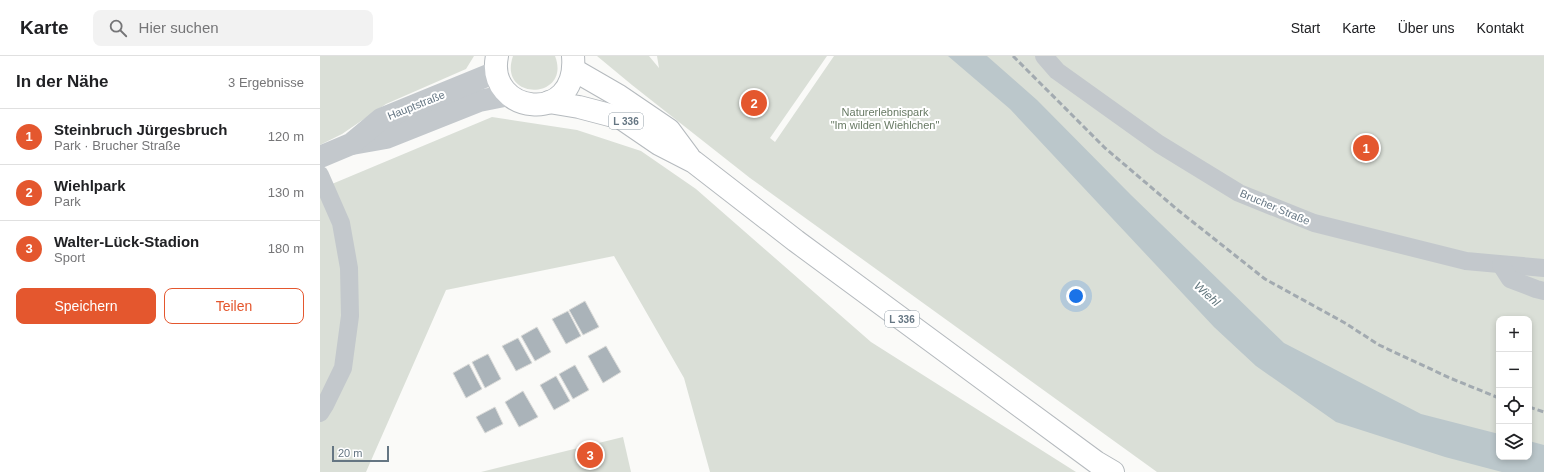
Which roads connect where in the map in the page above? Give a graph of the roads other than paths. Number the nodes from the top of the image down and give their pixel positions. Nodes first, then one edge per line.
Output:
1 (1044, 56) edge
2 (573, 63) edge
3 (497, 64) edge
4 (509, 95) junction
5 (549, 102) junction
6 (351, 144) junction
7 (320, 157) edge
8 (694, 162) junction
9 (320, 176) edge
10 (1501, 265) junction
11 (1544, 268) edge
12 (1544, 291) edge
13 (320, 413) edge
14 (1113, 472) edge

1 - 10 street, Brucher Straße
2 - 5 main road, L 336
2 - 8 main road, L 336
3 - 4 main road
3 - 6 street, Hauptstraße
4 - 5 main road, L 336
4 - 6 street
5 - 8 main road, L 336
6 - 7 street, Hauptstraße
8 - 14 main road, L 336
9 - 13 street
10 - 11 street, Brucher Straße
10 - 12 street

